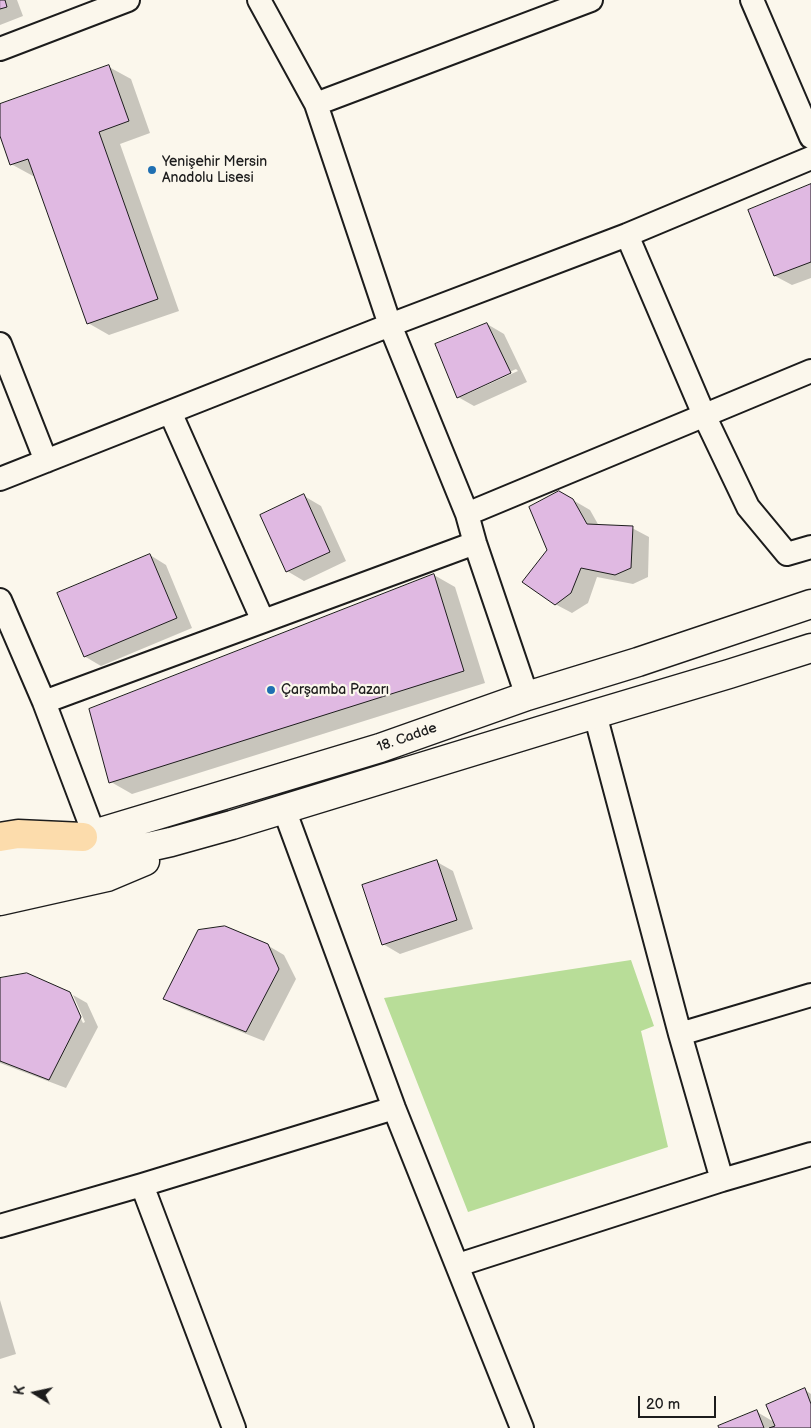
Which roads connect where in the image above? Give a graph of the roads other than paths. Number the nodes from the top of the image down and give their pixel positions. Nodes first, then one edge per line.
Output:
1 (128, 0) edge
2 (259, 0) edge
3 (591, 0) edge
4 (752, 0) edge
5 (0, 49) edge
6 (316, 104) junction
7 (811, 137) edge
8 (811, 158) edge
9 (627, 235) junction
10 (390, 325) junction
11 (0, 344) edge
12 (811, 371) edge
13 (170, 412) junction
14 (704, 415) junction
15 (46, 461) junction
16 (0, 479) edge
17 (467, 514) junction
18 (475, 543) junction
19 (811, 547) edge
20 (0, 600) edge
21 (811, 604) edge
22 (264, 621) junction
23 (811, 648) edge
24 (527, 696) junction
25 (44, 702) junction
26 (595, 714) junction
27 (284, 809) junction
28 (232, 826) junction
29 (89, 836) junction
30 (0, 837) edge
31 (0, 859) edge
32 (0, 880) edge
33 (0, 900) edge
34 (811, 995) edge
35 (680, 1034) junction
36 (394, 1108) junction
37 (811, 1154) edge
38 (722, 1180) junction
39 (142, 1185) junction
40 (0, 1226) edge
41 (458, 1265) junction
42 (234, 1428) edge
43 (522, 1428) edge

1 - 5 street
2 - 6 street
3 - 6 street
4 - 7 street
6 - 10 street
8 - 9 street
9 - 10 street
9 - 14 street
10 - 13 street
10 - 17 street
11 - 15 street
12 - 14 street
13 - 15 street
13 - 22 street
14 - 17 street
14 - 19 street
15 - 16 street
17 - 18 street
18 - 22 street
18 - 24 street
20 - 25 street
21 - 24 street, 18. Cadde
22 - 25 street
23 - 26 street
24 - 29 street, 18. Cadde
25 - 29 street
26 - 27 street
26 - 35 street
27 - 28 street
27 - 36 street
28 - 32 street
28 - 33 street
29 - 30 main road
29 - 31 street, 18. Cadde
34 - 35 street
35 - 38 street
36 - 39 street
36 - 41 street
37 - 38 street
38 - 41 street
39 - 40 street
39 - 42 street
41 - 43 street

